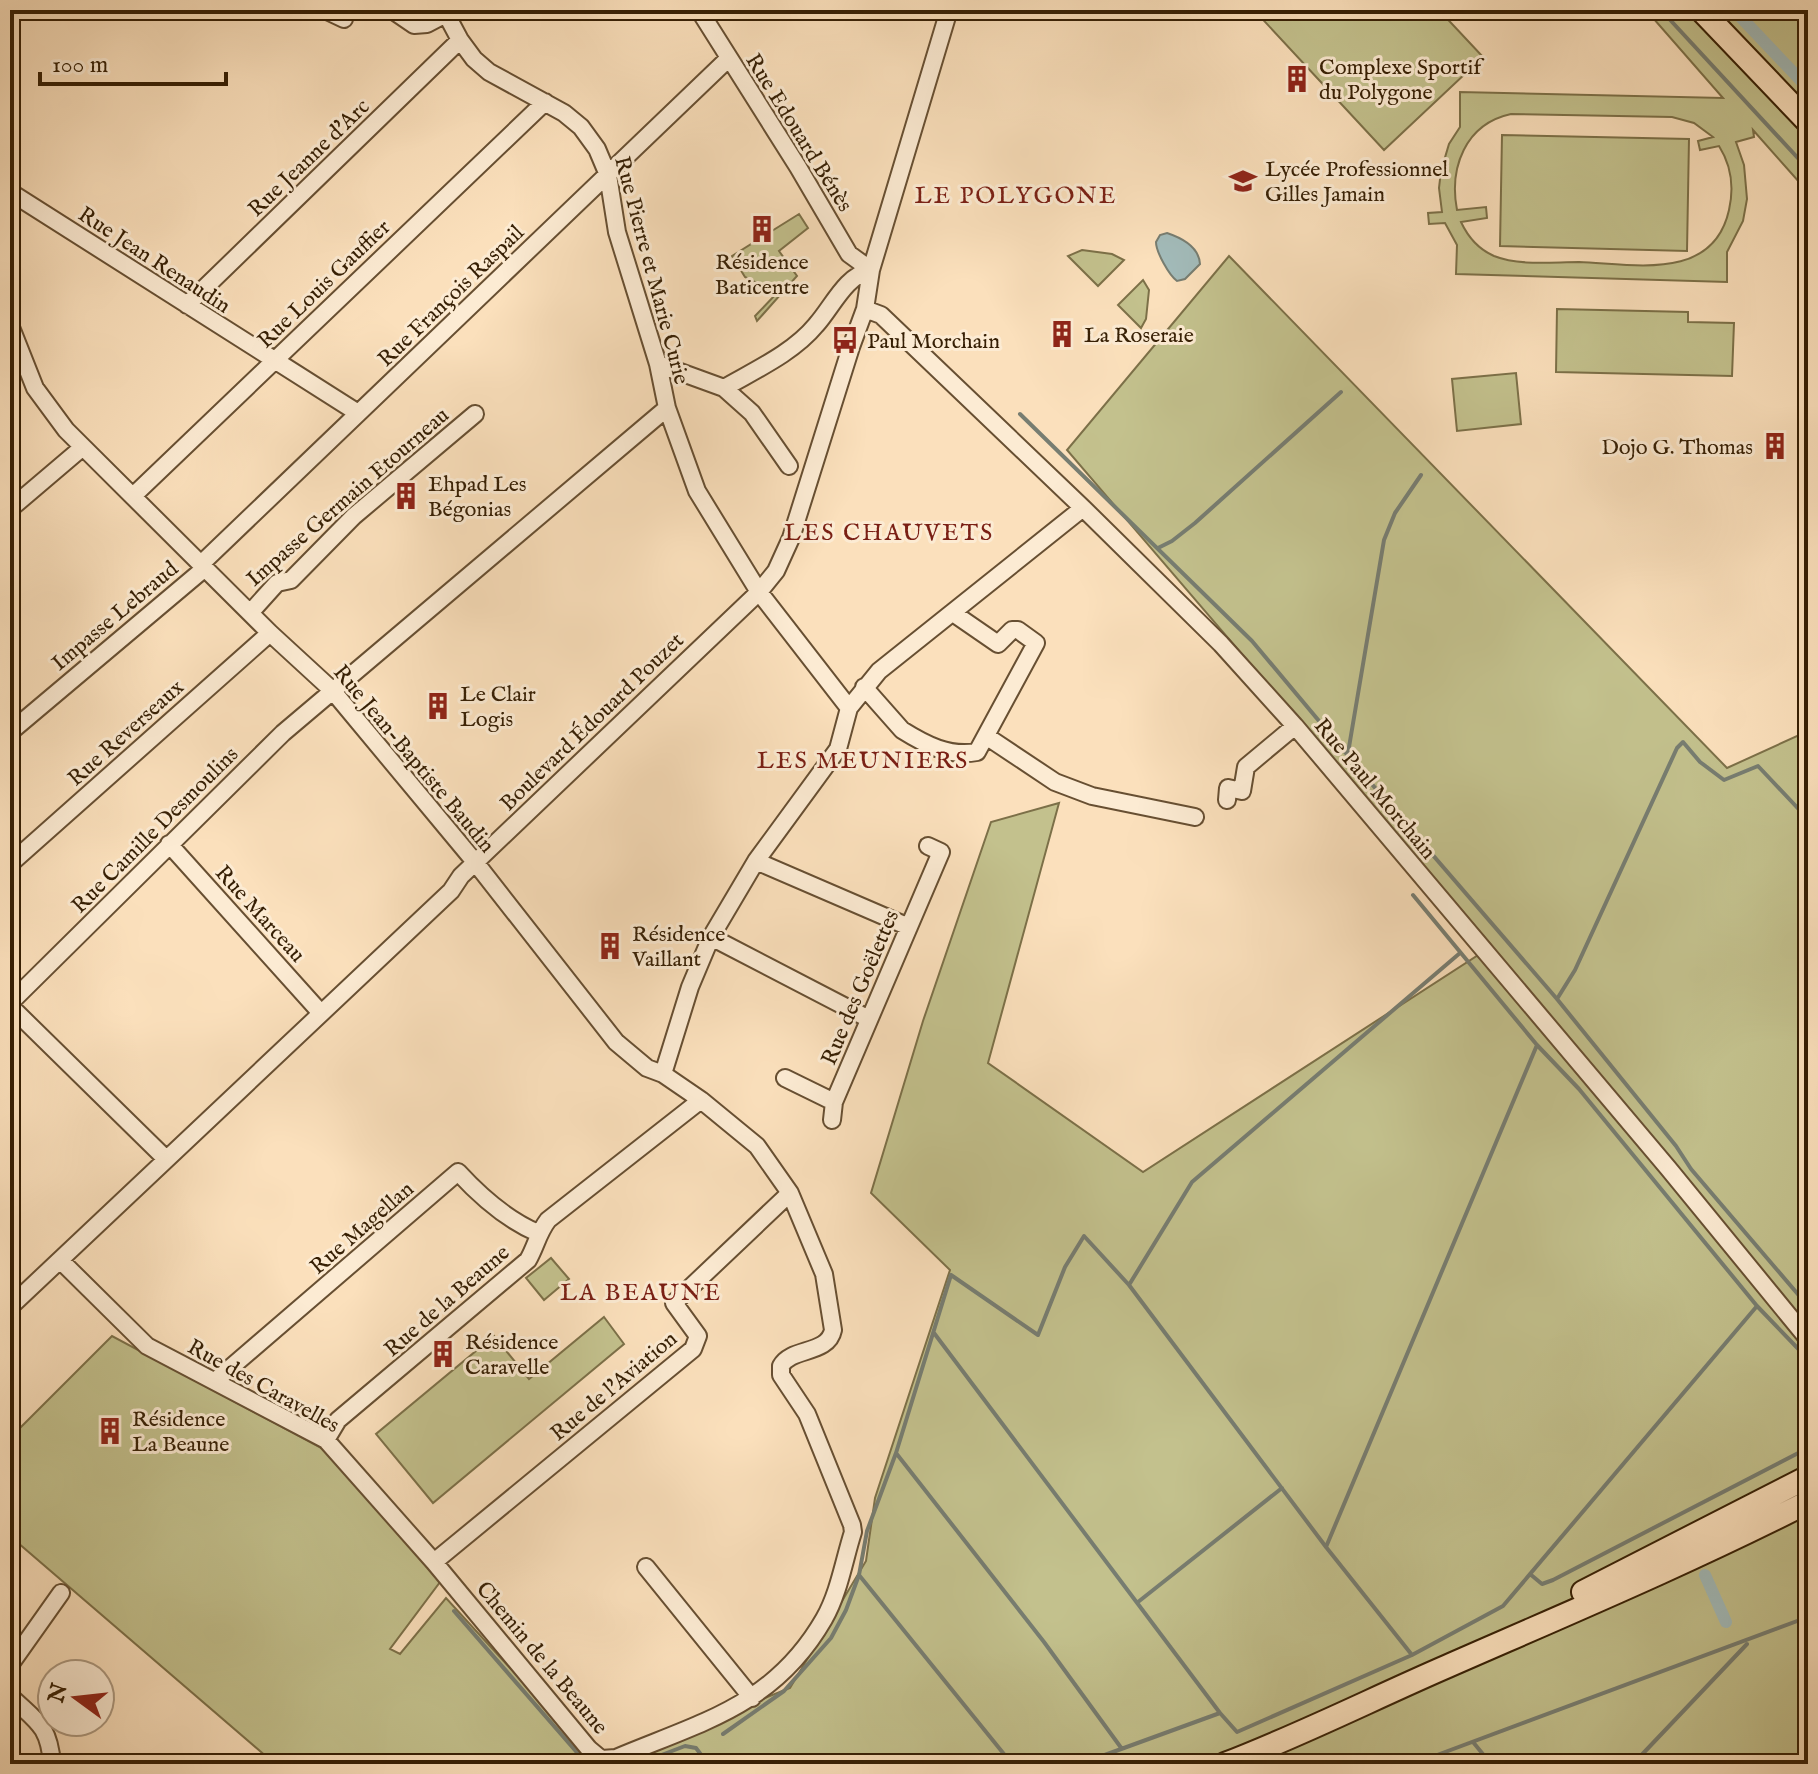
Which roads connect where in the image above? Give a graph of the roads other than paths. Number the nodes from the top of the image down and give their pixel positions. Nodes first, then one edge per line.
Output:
1 (325, 10) edge
2 (392, 10) edge
3 (699, 10) edge
4 (949, 10) edge
5 (1701, 10) edge
6 (445, 12) edge
7 (344, 19) dead end
8 (460, 40) junction
9 (729, 58) junction
10 (1769, 83) junction
11 (545, 102) junction
12 (1808, 122) edge
13 (1808, 128) edge
14 (608, 175) junction
15 (10, 192) edge
16 (871, 270) junction
17 (187, 305) junction
18 (865, 309) junction
19 (10, 325) edge
20 (273, 361) junction
21 (658, 364) junction
22 (724, 388) junction
23 (667, 408) junction
24 (358, 413) junction
25 (475, 414) dead end
26 (83, 447) junction
27 (789, 466) dead end
28 (133, 496) junction
29 (1083, 508) junction
30 (10, 509) edge
31 (203, 566) junction
32 (759, 592) junction
33 (250, 613) junction
34 (953, 613) junction
35 (270, 633) junction
36 (864, 687) junction
37 (332, 690) junction
38 (849, 708) junction
39 (1295, 726) junction
40 (15, 728) dead end
41 (986, 736) junction
42 (1227, 800) dead end
43 (1195, 817) dead end
44 (169, 844) junction
45 (928, 846) dead end
46 (756, 861) junction
47 (475, 862) junction
48 (10, 864) edge
49 (909, 927) junction
50 (711, 937) junction
51 (10, 1005) edge
52 (320, 1012) junction
53 (869, 1019) junction
54 (663, 1074) junction
55 (785, 1078) dead end
56 (701, 1100) junction
57 (834, 1102) junction
58 (832, 1120) dead end
59 (166, 1159) junction
60 (790, 1193) junction
61 (538, 1233) junction
62 (60, 1260) junction
63 (12, 1302) edge
64 (1808, 1339) edge
65 (215, 1381) junction
66 (326, 1440) junction
67 (1808, 1477) edge
68 (1808, 1502) edge
69 (1808, 1514) edge
70 (853, 1532) joint
71 (1721, 1546) junction
72 (434, 1562) junction
73 (646, 1567) dead end
74 (61, 1593) dead end
75 (10, 1665) edge
76 (1390, 1691) junction
77 (10, 1696) edge
78 (752, 1698) junction
79 (52, 1764) edge
80 (1225, 1764) edge

1 - 7 street
2 - 6 street
3 - 9 street, Rue Edouard Bénès
4 - 16 street, Boulevard Édouard Pouzet
5 - 10 main road
6 - 8 street, Rue Pierre et Marie Curie
8 - 11 street, Rue Pierre et Marie Curie
8 - 17 street, Rue Jeanne d'Arc
9 - 14 street, Rue François Raspail
9 - 16 street, Rue Edouard Bénès
10 - 12 main road
10 - 13 main road
11 - 14 street, Rue Pierre et Marie Curie
11 - 20 street, Rue Louis Gauffier
14 - 21 street, Rue Pierre et Marie Curie
14 - 24 street, Rue François Raspail
15 - 17 street, Rue Jean Renaudin
16 - 18 street, Boulevard Édouard Pouzet
16 - 22 street
17 - 20 street, Rue Jean Renaudin
18 - 29 street, Rue Paul Morchain
18 - 32 street, Boulevard Édouard Pouzet
19 - 26 street, Rue Jean-Baptiste Baudin
20 - 24 street, Rue Jean Renaudin
20 - 28 street, Rue Louis Gauffier
21 - 22 street
21 - 23 street, Rue Pierre et Marie Curie
22 - 27 street
23 - 32 street, Rue Pierre et Marie Curie
23 - 37 street, Rue Camille Desmoulins
24 - 31 street, Rue François Raspail
25 - 33 street, Impasse Germain Etourneau
26 - 28 street, Rue Jean-Baptiste Baudin
26 - 30 street
28 - 31 street, Rue Jean-Baptiste Baudin
29 - 34 street
29 - 39 street, Rue Paul Morchain
31 - 33 street, Rue Jean-Baptiste Baudin
31 - 40 street, Impasse Lebraud
32 - 38 street, Rue Pierre et Marie Curie
32 - 47 street, Boulevard Édouard Pouzet
33 - 35 street, Rue Jean-Baptiste Baudin
34 - 36 street
34 - 41 street
35 - 37 street, Rue Jean-Baptiste Baudin
35 - 48 street, Rue Reverseaux
36 - 38 street
36 - 41 street
37 - 44 street, Rue Camille Desmoulins
37 - 47 street, Rue Jean-Baptiste Baudin
38 - 46 street
39 - 42 street
39 - 64 street, Rue Paul Morchain
41 - 43 street
44 - 51 street, Rue Camille Desmoulins
44 - 52 street, Rue Marceau
45 - 49 street, Rue des Goëlettes
46 - 49 street
46 - 50 street
47 - 52 street, Boulevard Édouard Pouzet
47 - 54 street, Rue Jean-Baptiste Baudin
49 - 53 street, Rue des Goëlettes
50 - 53 street
50 - 54 street
51 - 59 street
52 - 59 street, Boulevard Édouard Pouzet
53 - 57 street, Rue des Goëlettes
54 - 56 street, Rue Jean-Baptiste Baudin
55 - 57 street, Rue des Goëlettes
56 - 60 street, Rue Jean-Baptiste Baudin
56 - 61 street, Rue de la Beaune
57 - 58 street
59 - 62 street, Boulevard Édouard Pouzet
60 - 70 street, Rue Jean-Baptiste Baudin
60 - 72 street, Rue de l'Aviation
61 - 65 street, Rue Magellan
61 - 66 street, Rue de la Beaune
62 - 63 street, Boulevard Édouard Pouzet
62 - 65 street, Rue des Caravelles
65 - 66 street, Rue des Caravelles
66 - 72 street, Rue des Caravelles
67 - 76 main road
68 - 71 main road
69 - 71 street
70 - 78 street, Chemin de la Beaune
71 - 76 main road
72 - 78 street, Chemin de la Beaune
73 - 78 street
74 - 75 street
76 - 80 main road
77 - 79 street

